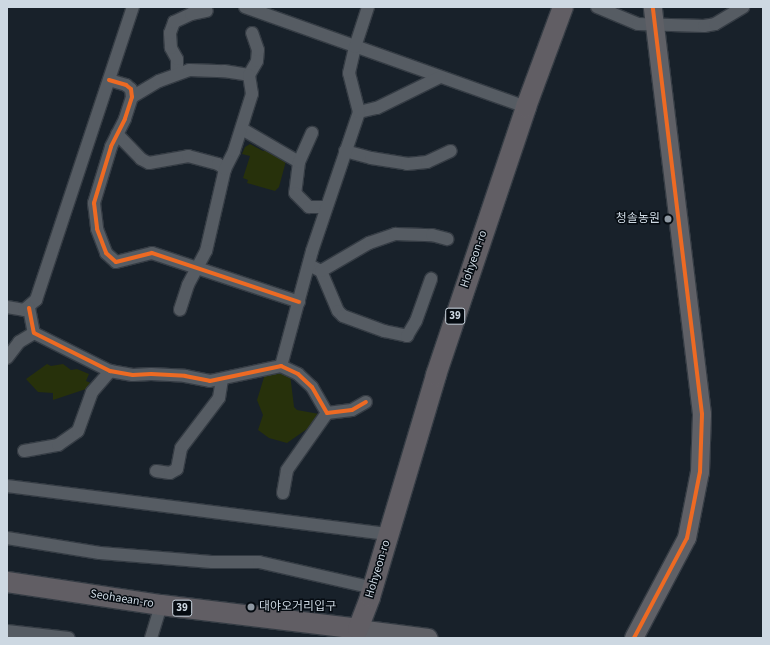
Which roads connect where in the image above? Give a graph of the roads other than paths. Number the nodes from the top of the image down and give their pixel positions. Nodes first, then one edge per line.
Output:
1 (134, 7) edge
2 (368, 7) edge
3 (563, 7) edge
4 (597, 7) edge
5 (743, 7) edge
6 (250, 8) edge
7 (207, 11) dead end
8 (654, 16) edge
9 (252, 33) dead end
10 (354, 47) junction
11 (177, 73) junction
12 (249, 75) junction
13 (440, 77) junction
14 (109, 80) junction
15 (132, 97) junction
16 (526, 107) junction
17 (359, 112) junction
18 (242, 129) junction
19 (312, 133) dead end
20 (117, 134) junction
21 (345, 151) junction
22 (450, 151) dead end
23 (299, 162) junction
24 (226, 169) junction
25 (326, 206) junction
26 (447, 239) dead end
27 (309, 265) junction
28 (200, 267) junction
29 (322, 271) junction
30 (431, 278) dead end
31 (299, 302) junction
32 (7, 307) edge
33 (29, 308) junction
34 (180, 310) dead end
35 (34, 333) junction
36 (7, 358) edge
37 (281, 366) junction
38 (110, 371) junction
39 (222, 379) junction
40 (366, 402) dead end
41 (327, 413) junction
42 (24, 451) dead end
43 (156, 471) dead end
44 (7, 486) edge
45 (283, 493) dead end
46 (389, 534) junction
47 (7, 538) edge
48 (7, 582) edge
49 (373, 588) junction
50 (162, 605) junction
51 (7, 630) edge
52 (355, 633) edge
53 (69, 638) edge
54 (151, 638) edge
55 (428, 638) edge
56 (634, 638) edge

1 - 14 street
2 - 10 street
3 - 16 main road, Hohyeon-ro / 39
4 - 8 street
5 - 8 street
6 - 10 street
7 - 11 street
8 - 56 street
9 - 12 street
10 - 13 street
10 - 17 street
11 - 12 street
11 - 15 street
12 - 18 street
13 - 16 street
13 - 17 street
14 - 15 street
14 - 33 street
15 - 20 street
16 - 46 main road, Hohyeon-ro / 39
17 - 21 street
18 - 23 street
18 - 24 street
19 - 23 street
20 - 24 street
20 - 28 street
21 - 22 street
21 - 25 street
23 - 25 street
24 - 28 street
25 - 27 street
26 - 29 street
27 - 29 street
27 - 31 street
28 - 31 street
28 - 34 street
29 - 30 street
31 - 37 street
32 - 33 street
33 - 35 street
35 - 36 street
35 - 38 street
37 - 39 street
37 - 41 street
38 - 39 street
38 - 42 street
39 - 43 street
40 - 41 street
41 - 45 street
44 - 46 street
46 - 49 main road, Hohyeon-ro / 39
47 - 49 street
48 - 50 main road, Seohaean-ro / 39
49 - 52 main road, Hohyeon-ro / 39
50 - 52 main road, Seohaean-ro / 39
50 - 54 street
51 - 53 street
52 - 55 street, Seohaean-ro

